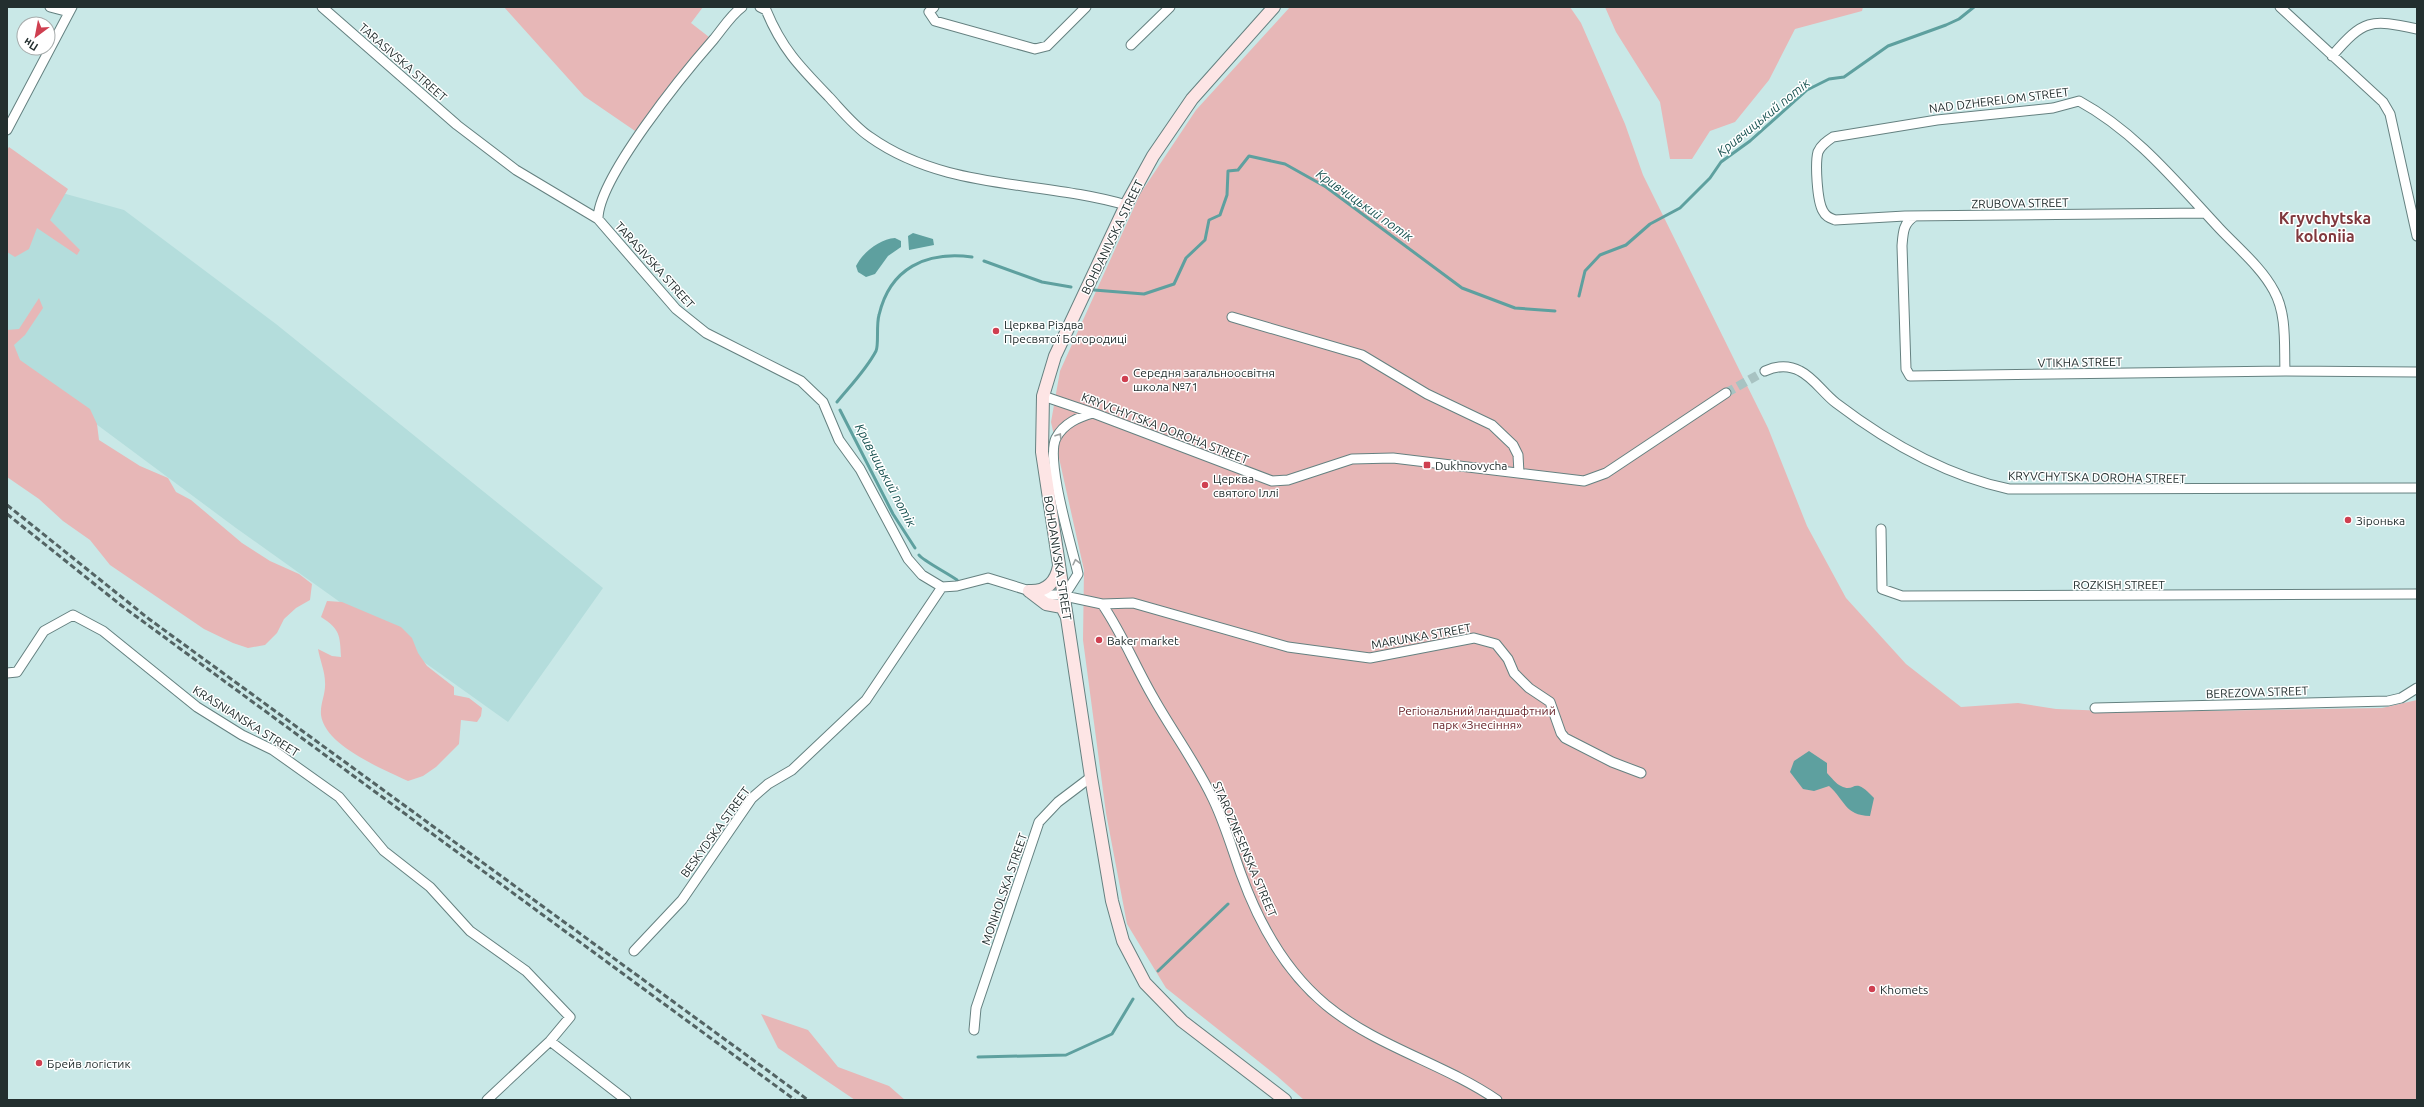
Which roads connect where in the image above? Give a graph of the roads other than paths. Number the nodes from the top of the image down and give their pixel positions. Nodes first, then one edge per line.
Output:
1 (50, 7) edge
2 (322, 7) edge
3 (742, 7) edge
4 (760, 7) edge
5 (934, 7) edge
6 (1086, 7) edge
7 (1170, 7) edge
8 (1274, 7) edge
9 (2280, 7) edge
10 (70, 9) edge
11 (2417, 29) edge
12 (1131, 46) dead end
13 (2332, 56) junction
14 (7, 130) edge
15 (1126, 205) junction
16 (2414, 211) edge
17 (2205, 213) junction
18 (1915, 216) junction
19 (598, 219) junction
20 (1835, 220) joint
21 (2417, 236) edge
22 (1232, 317) dead end
23 (2285, 371) junction
24 (1765, 372) tunnel mouth
25 (2417, 372) edge
26 (1726, 393) tunnel mouth
27 (1044, 396) junction
28 (1093, 413) junction
29 (1519, 473) junction
30 (2417, 488) edge
31 (1881, 529) dead end
32 (1059, 565) junction
33 (942, 587) junction
34 (1029, 591) junction
35 (2417, 594) edge
36 (1064, 596) junction
37 (1102, 604) junction
38 (1068, 618) junction
39 (7, 673) edge
40 (2417, 688) edge
41 (2096, 708) dead end
42 (1641, 773) dead end
43 (1091, 777) junction
44 (634, 951) dead end
45 (974, 1030) dead end
46 (550, 1041) junction
47 (487, 1100) edge
48 (626, 1100) edge
49 (1285, 1100) edge
50 (1497, 1100) edge

1 - 10 street
2 - 19 street, TARASIVSKA STREET
3 - 19 street
4 - 15 street
5 - 6 street
7 - 12 street
8 - 15 main road, BOHDANIVSKA STREET
9 - 13 street
10 - 14 street
11 - 13 street
13 - 16 street
15 - 27 main road, BOHDANIVSKA STREET
16 - 21 street
17 - 18 street, ZRUBOVA STREET
17 - 20 street, NAD DZHERELOM STREET
17 - 23 street, NAD DZHERELOM STREET
18 - 20 street, ZRUBOVA STREET
18 - 23 street, VTIKHA STREET
19 - 33 street, TARASIVSKA STREET
22 - 29 street
23 - 25 street, VTIKHA STREET
24 - 30 street, KRYVCHYTSKA DOROHA STREET
26 - 29 street, KRYVCHYTSKA DOROHA STREET
27 - 28 street, KRYVCHYTSKA DOROHA STREET
27 - 32 main road, BOHDANIVSKA STREET
28 - 29 street, KRYVCHYTSKA DOROHA STREET
36 -> 28 street
31 - 35 street, ROZKISH STREET
32 - 34 main road
32 - 36 main road, BOHDANIVSKA STREET
33 - 34 street
33 - 44 street, BESKYDSKA STREET
34 - 36 street
34 - 38 main road
36 - 37 street
36 - 38 main road, BOHDANIVSKA STREET
37 - 42 street, MARUNKA STREET
37 - 50 street, STAROZNESENSKA STREET
38 - 43 main road, BOHDANIVSKA STREET
39 - 46 street, KRASNIANSKA STREET
40 - 41 street, BEREZOVA STREET
43 - 45 street, MONHOLSKA STREET
43 - 49 main road, BOHDANIVSKA STREET
46 - 47 street
46 - 48 street

